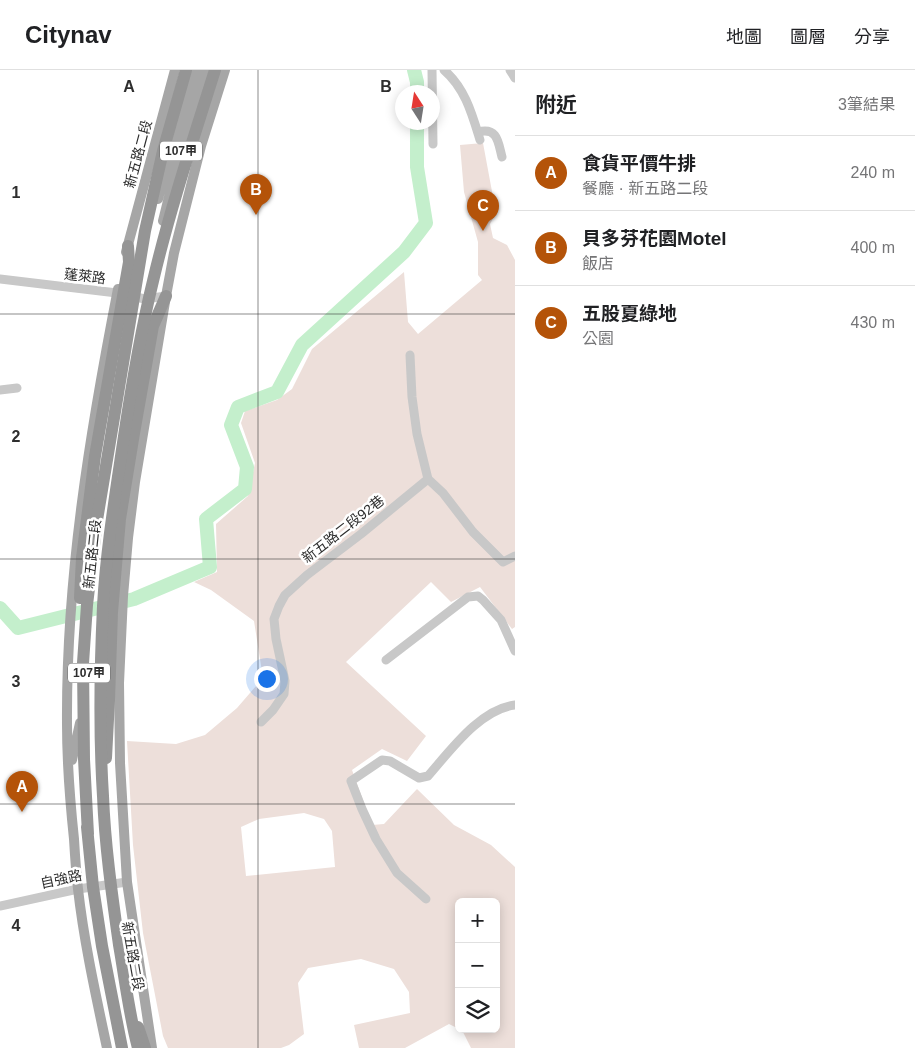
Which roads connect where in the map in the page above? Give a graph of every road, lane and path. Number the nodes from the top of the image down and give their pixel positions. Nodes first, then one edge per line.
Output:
1 (175, 70) edge
2 (186, 70) edge
3 (195, 70) edge
4 (205, 70) edge
5 (215, 70) edge
6 (225, 70) edge
7 (432, 70) edge
8 (444, 70) edge
9 (510, 70) edge
10 (515, 78) edge
11 (433, 144) dead end
12 (502, 157) dead end
13 (156, 232) junction
14 (128, 246) joint
15 (0, 279) edge
16 (120, 294) junction
17 (166, 296) junction
18 (141, 298) junction
19 (410, 355) dead end
20 (17, 388) dead end
21 (0, 390) edge
22 (428, 479) junction
23 (515, 556) edge
24 (515, 651) edge
25 (386, 660) dead end
26 (88, 688) junction
27 (515, 705) edge
28 (260, 722) dead end
29 (69, 775) junction
30 (105, 830) junction
31 (88, 834) junction
32 (127, 882) junction
33 (102, 885) junction
34 (78, 889) junction
35 (426, 899) dead end
36 (0, 906) edge
37 (127, 991) junction
38 (151, 1046) edge
39 (106, 1048) edge
40 (122, 1048) edge
41 (128, 1048) edge
42 (137, 1048) edge

1 - 14 main road, 新五路二段 / 107甲
2 - 31 highway, bridge
3 - 13 main road, 新五路二段 / 107甲
4 - 13 main road, 新五路二段 / 107甲
5 - 30 highway, bridge
6 - 17 main road, 新五路二段 / 107甲
7 - 11 street
8 - 12 street
9 - 10 street
13 - 18 main road, 新五路二段 / 107甲
14 - 16 highway
15 - 16 street, 蓬萊路
16 - 18 street, 蓬萊路
16 - 29 main road, 新五路二段 / 107甲
16 - 31 highway, bridge
17 - 18 street, 蓬萊路
17 - 30 highway, bridge
17 - 32 main road, 新五路二段 / 107甲
18 - 26 main road, 新五路二段 / 107甲
18 - 33 main road, 新五路二段 / 107甲
19 - 22 street
20 - 21 street
22 - 23 street
22 - 28 street, 新五路二段92巷
24 - 25 street
26 - 29 main road
26 - 33 main road, 新五路二段 / 107甲
27 - 35 street
29 - 34 main road, 新五路二段 / 107甲
30 - 37 highway, bridge
31 - 40 highway, bridge
32 - 33 street, 自強路
32 - 38 main road, 新五路二段 / 107甲
33 - 34 street, 自強路
33 - 41 main road, 新五路二段 / 107甲
33 - 42 main road, 新五路二段 / 107甲
34 - 36 street, 自強路
34 - 39 main road, 新五路二段 / 107甲
37 - 38 highway, bridge
37 - 42 highway, bridge

